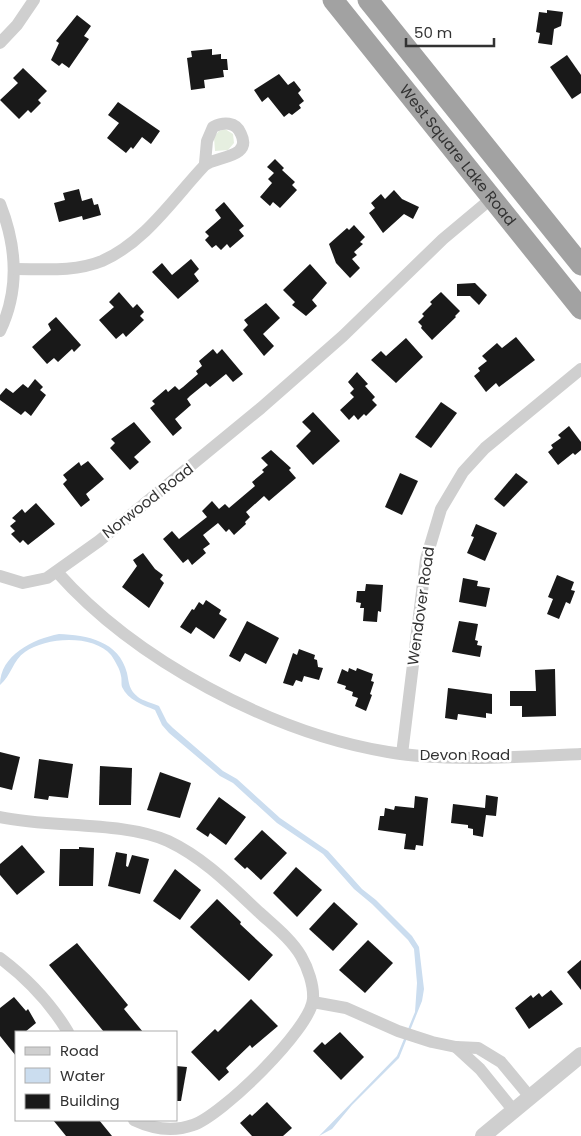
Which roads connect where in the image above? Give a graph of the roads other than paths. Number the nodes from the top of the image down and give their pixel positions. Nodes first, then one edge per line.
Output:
1 (34, 0) edge
2 (333, 0) edge
3 (368, 0) edge
4 (0, 43) edge
5 (205, 164) dead end
6 (492, 198) junction
7 (0, 204) edge
8 (581, 265) edge
9 (15, 268) junction
10 (581, 310) edge
11 (0, 332) edge
12 (581, 369) edge
13 (57, 572) junction
14 (0, 576) edge
15 (402, 754) junction
16 (581, 754) edge
17 (0, 817) edge
18 (0, 958) edge
19 (313, 1002) junction
20 (67, 1031) edge
21 (456, 1047) junction
22 (581, 1055) edge
23 (530, 1097) junction
24 (514, 1111) junction
25 (137, 1121) edge
26 (483, 1136) edge

1 - 4 street
2 - 6 highway, West Square Lake Road
3 - 8 highway, West Square Lake Road
5 - 9 street
6 - 10 highway, West Square Lake Road
6 - 13 street, Norwood Road
7 - 9 street
9 - 11 street
12 - 15 street, Wendover Road
13 - 14 street, Norwood Road
13 - 15 street, Devon Road
15 - 16 street, Devon Road
17 - 19 street
18 - 20 street
19 - 21 street
19 - 25 street
21 - 23 street
21 - 24 street
22 - 23 street
23 - 24 street
24 - 26 street

